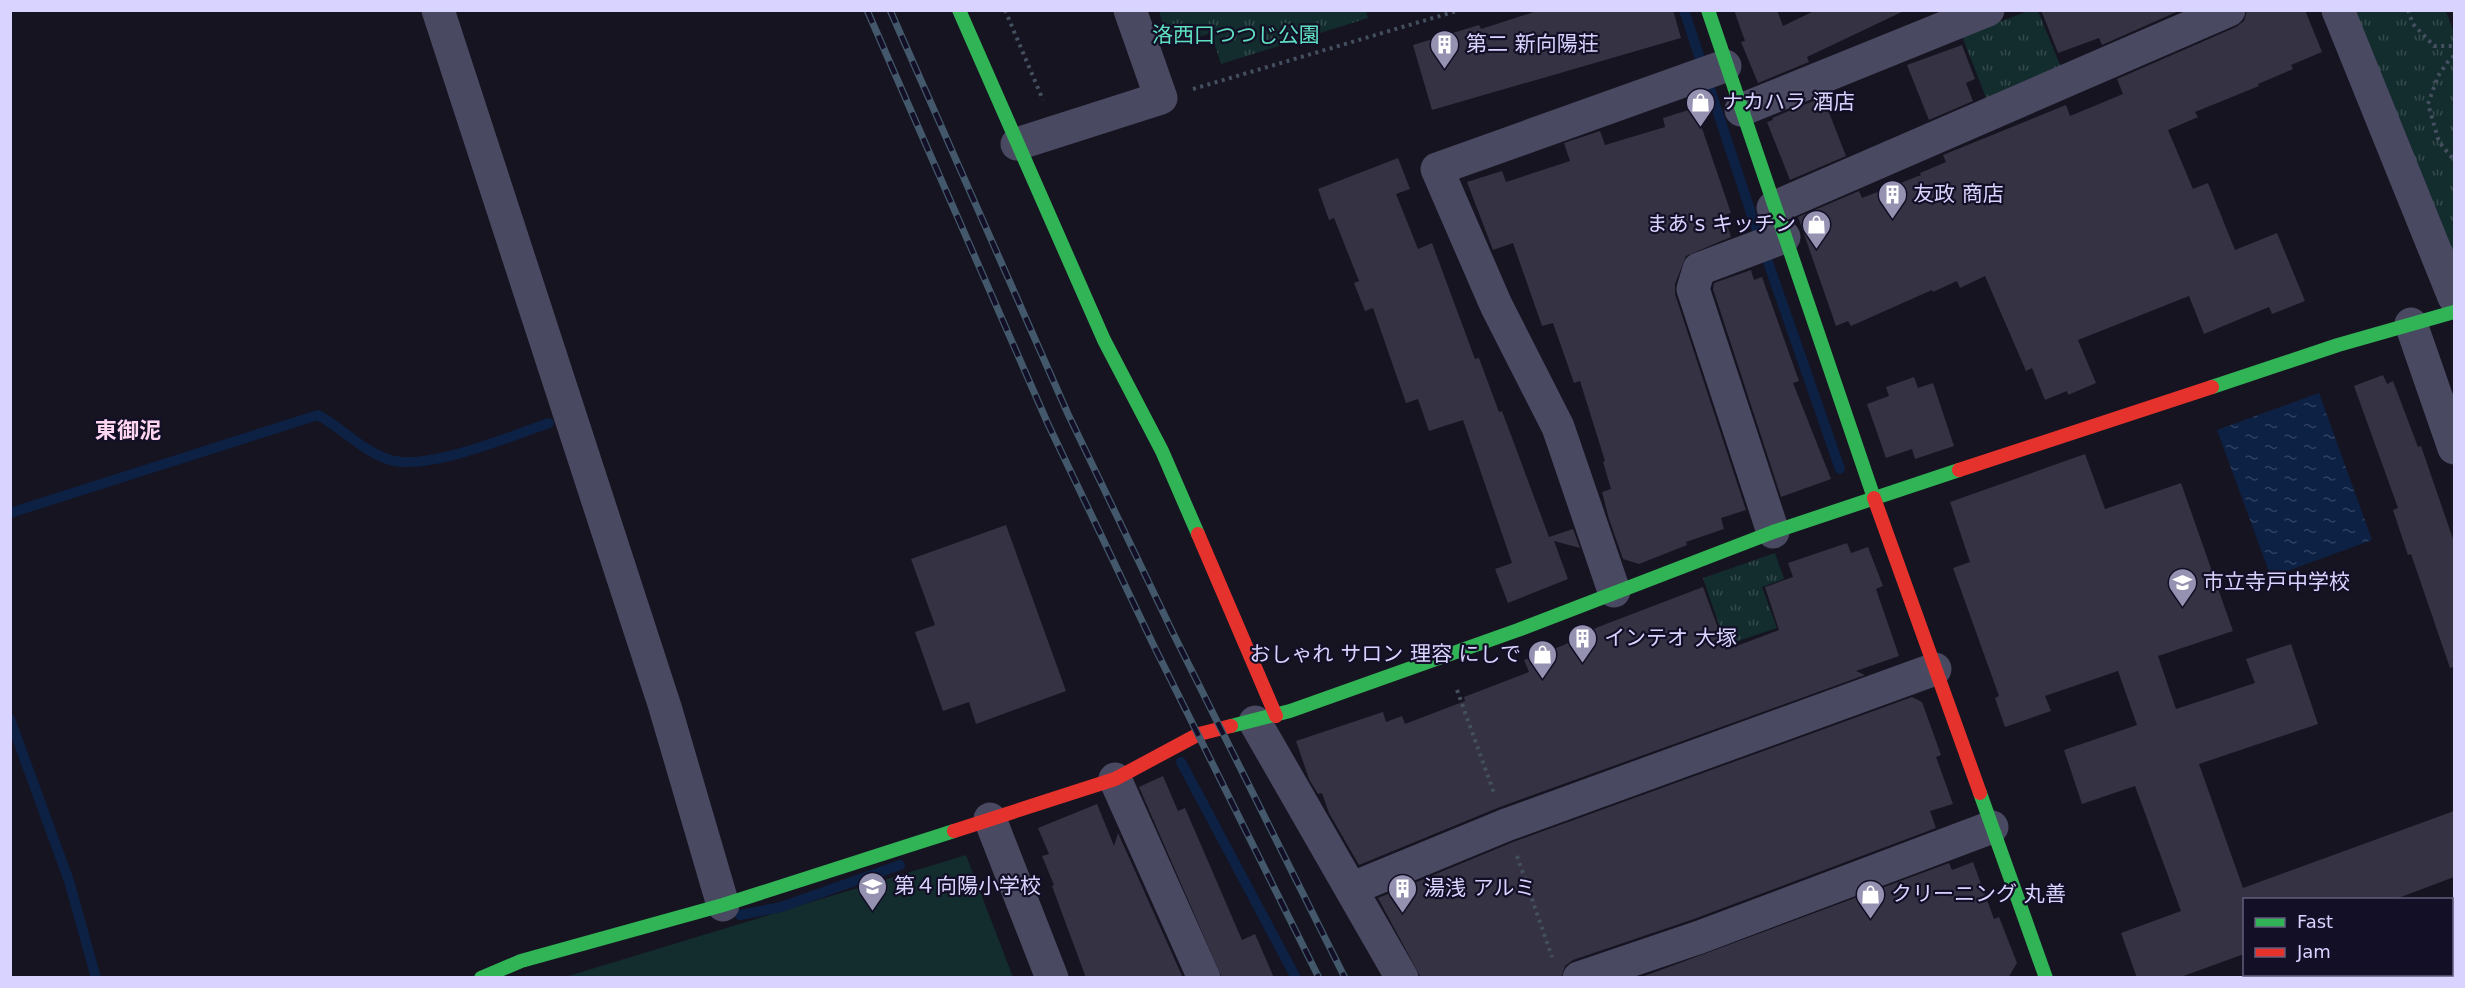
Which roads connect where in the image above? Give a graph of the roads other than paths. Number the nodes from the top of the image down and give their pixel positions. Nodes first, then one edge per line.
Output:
1 (438, 10) edge
2 (959, 10) edge
3 (1130, 10) edge
4 (1708, 10) edge
5 (1988, 10) edge
6 (2229, 10) edge
7 (2338, 10) edge
8 (1725, 66) junction
9 (1741, 110) junction
10 (1017, 144) junction
11 (1779, 223) junction
12 (2454, 297) edge
13 (2454, 312) edge
14 (2411, 324) junction
15 (2454, 448) edge
16 (1874, 500) junction
17 (1773, 532) junction
18 (1614, 591) junction
19 (1935, 669) junction
20 (1265, 719) junction
21 (1115, 779) junction
22 (990, 819) junction
23 (1992, 827) junction
24 (1353, 888) junction
25 (723, 905) junction
26 (482, 978) edge
27 (1052, 978) edge
28 (1204, 978) edge
29 (1402, 978) edge
30 (1579, 978) edge
31 (2046, 978) edge

1 - 25 street
2 - 10 street
3 - 10 street
4 - 8 street
5 - 9 street
6 - 11 street
7 - 12 street
8 - 9 street
8 - 18 street
9 - 11 street
10 - 20 street
11 - 16 street
11 - 17 street
13 - 14 street
14 - 15 street
14 - 16 street
16 - 17 street
16 - 19 street
17 - 18 street
18 - 20 street
19 - 23 street
19 - 24 street
20 - 21 street
20 - 24 street
21 - 22 street
21 - 28 street
22 - 25 street
22 - 27 street
23 - 30 street
23 - 31 street
24 - 29 street
25 - 26 street

